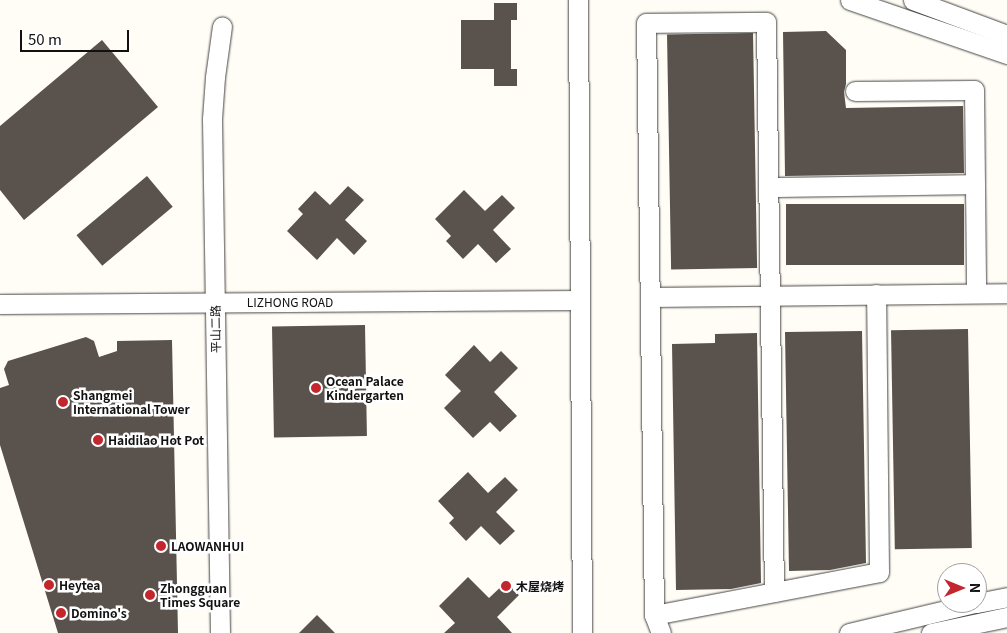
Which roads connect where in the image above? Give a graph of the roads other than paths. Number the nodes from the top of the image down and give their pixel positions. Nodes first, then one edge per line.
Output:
1 (578, 0) edge
2 (850, 0) edge
3 (913, 0) edge
4 (222, 26) dead end
5 (1007, 35) edge
6 (1007, 54) edge
7 (855, 91) dead end
8 (975, 184) junction
9 (768, 186) junction
10 (976, 293) junction
11 (1007, 293) edge
12 (876, 294) junction
13 (770, 296) junction
14 (650, 297) junction
15 (580, 300) junction
16 (215, 302) junction
17 (0, 304) edge
18 (774, 592) junction
19 (1007, 597) edge
20 (987, 601) edge
21 (937, 612) edge
22 (654, 615) junction
23 (1007, 617) edge
24 (220, 633) edge
25 (582, 633) edge
26 (661, 633) edge
27 (848, 633) edge
28 (931, 633) edge

1 - 15 street
2 - 6 street
3 - 5 street
4 - 16 street, 平山二路
7 - 8 street
8 - 9 street
8 - 10 street
9 - 13 street
9 - 14 street
10 - 11 street
10 - 12 street
12 - 13 street
12 - 18 street
13 - 14 street
13 - 18 street
14 - 22 street
15 - 16 street, LIZHONG ROAD
15 - 25 street
16 - 17 street, LIZHONG ROAD
16 - 24 street, 平山二路
18 - 22 street
19 - 20 street
21 - 27 street
22 - 26 street
23 - 28 street

